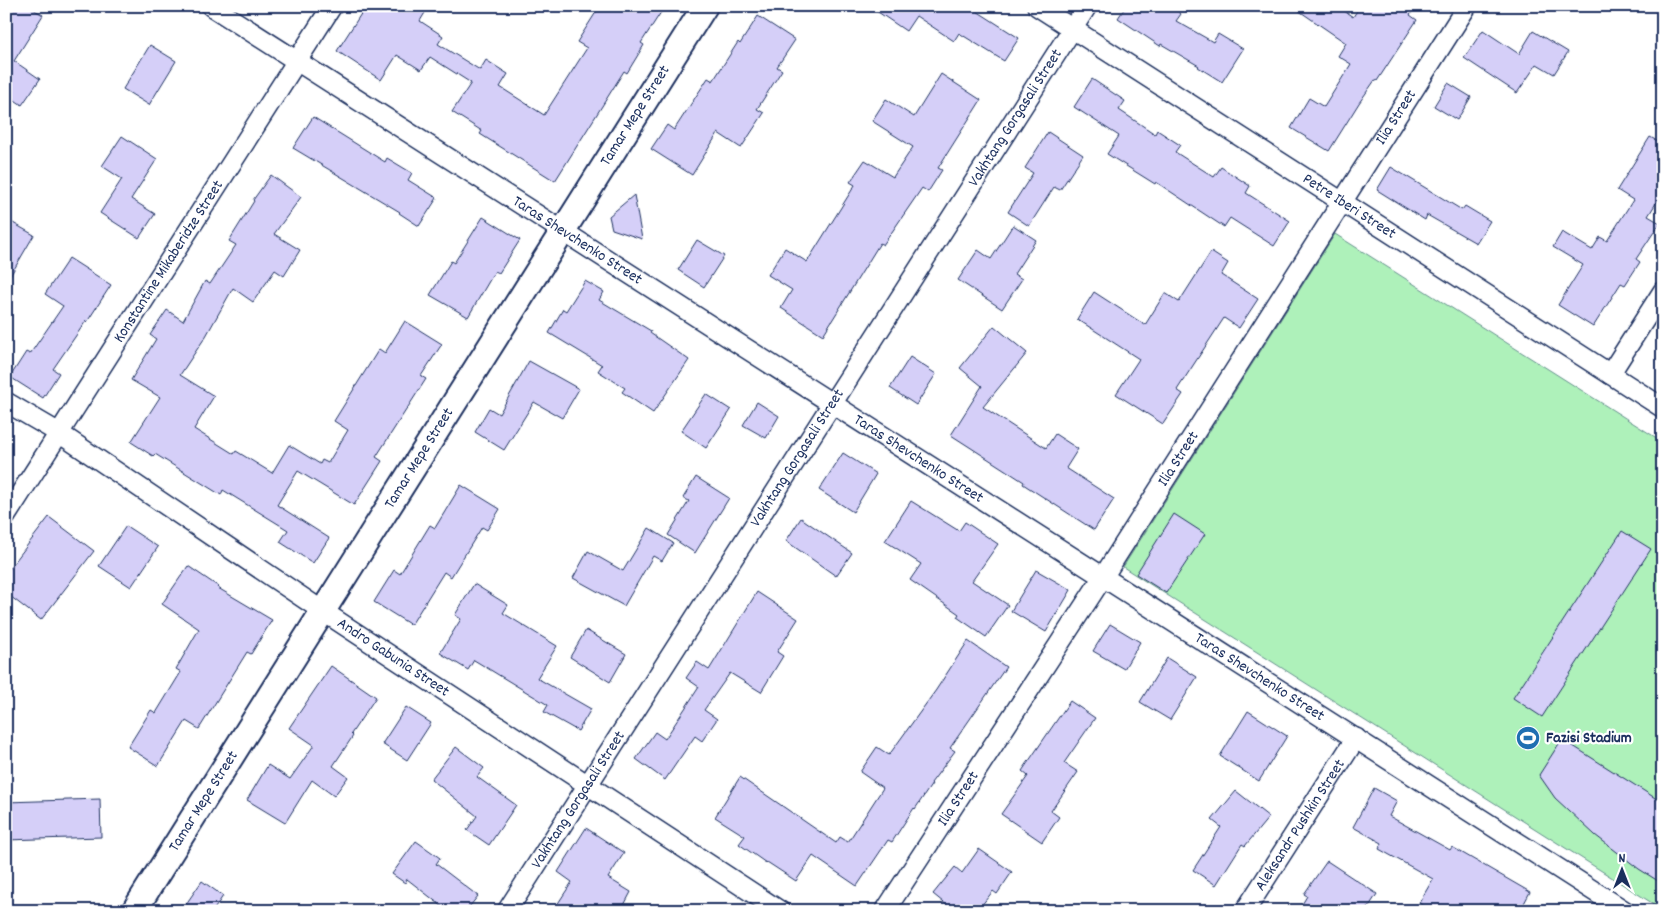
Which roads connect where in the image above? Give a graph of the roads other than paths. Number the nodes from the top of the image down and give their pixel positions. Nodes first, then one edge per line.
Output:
1 (211, 6) edge
2 (332, 6) edge
3 (705, 6) edge
4 (1037, 6) edge
5 (1087, 6) edge
6 (1468, 6) edge
7 (1072, 29) junction
8 (297, 61) junction
9 (1343, 202) junction
10 (562, 230) junction
11 (1663, 291) edge
12 (1610, 374) junction
13 (6, 402) edge
14 (832, 404) junction
15 (1663, 408) edge
16 (59, 433) junction
17 (6, 516) edge
18 (1104, 576) junction
19 (324, 612) junction
20 (1356, 738) junction
21 (587, 785) junction
22 (134, 911) edge
23 (507, 911) edge
24 (780, 911) edge
25 (885, 911) edge
26 (1245, 911) edge
27 (1626, 911) edge

1 - 8 street, Taras Shevchenko Street
2 - 8 street, Konstantine Mikaberidze Street
3 - 10 street, Tamar Mepe Street
4 - 7 street, Petre Iberi Street
5 - 7 street, Vakhtang Gorgasali Street
6 - 9 street, Ilia Street
7 - 9 street, Petre Iberi Street
7 - 14 street, Vakhtang Gorgasali Street
8 - 10 street, Taras Shevchenko Street
8 - 16 street, Konstantine Mikaberidze Street
9 - 12 street, Petre Iberi Street
9 - 18 street, Ilia Street
10 - 14 street, Taras Shevchenko Street
10 - 19 street, Tamar Mepe Street
11 - 12 street
12 - 15 street, Petre Iberi Street
13 - 16 street, Andro Gabunia Street
14 - 18 street, Taras Shevchenko Street
14 - 21 street, Vakhtang Gorgasali Street
16 - 17 street, Konstantine Mikaberidze Street
16 - 19 street, Andro Gabunia Street
18 - 20 street, Taras Shevchenko Street
18 - 25 street, Ilia Street
19 - 21 street, Andro Gabunia Street
19 - 22 street, Tamar Mepe Street
20 - 26 street, Aleksandr Pushkin Street
20 - 27 street, Taras Shevchenko Street
21 - 23 street, Vakhtang Gorgasali Street
21 - 24 street, Andro Gabunia Street

